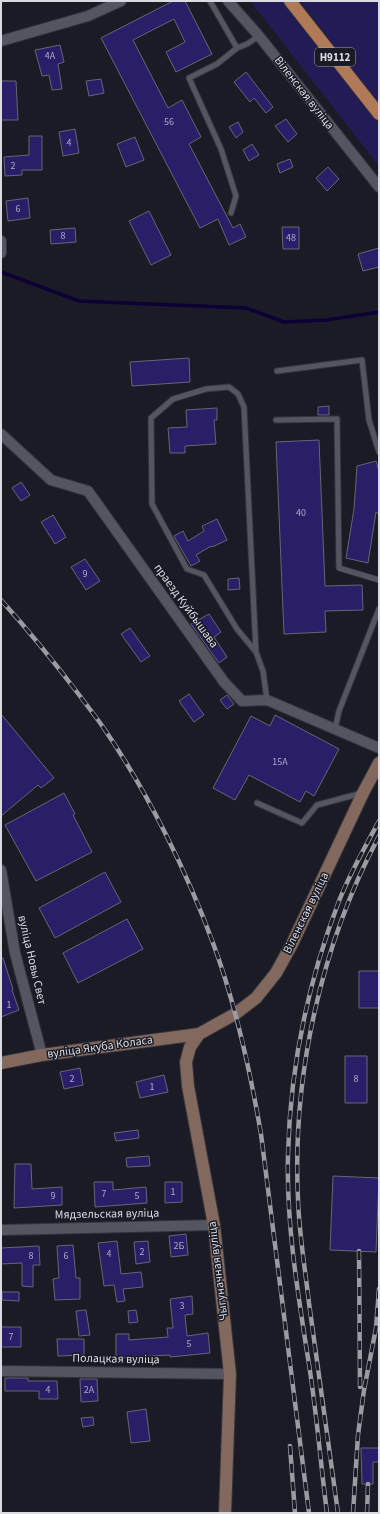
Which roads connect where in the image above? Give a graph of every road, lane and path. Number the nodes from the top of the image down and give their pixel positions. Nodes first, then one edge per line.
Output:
1 (121, 1) edge
2 (210, 1) edge
3 (228, 1) edge
4 (290, 1) edge
5 (259, 36) junction
6 (1, 41) edge
7 (237, 48) junction
8 (379, 114) edge
9 (379, 188) edge
10 (231, 214) dead end
11 (1, 241) edge
12 (1, 253) edge
13 (277, 371) dead end
14 (276, 420) dead end
15 (1, 434) edge
16 (379, 452) edge
17 (379, 580) edge
18 (379, 609) edge
19 (256, 652) junction
20 (267, 700) junction
21 (335, 729) junction
22 (379, 748) edge
23 (379, 763) edge
24 (363, 793) junction
25 (257, 803) dead end
26 (1, 870) edge
27 (199, 1034) junction
28 (42, 1055) junction
29 (1, 1063) edge
30 (214, 1225) junction
31 (1, 1230) edge
32 (1, 1371) edge
33 (230, 1374) junction
34 (225, 1513) edge

1 - 6 street
2 - 7 lane
3 - 5 street, Віленская вуліца
4 - 8 main road, Н9112
5 - 7 lane
5 - 9 street, Віленская вуліца
7 - 10 lane
11 - 12 street
13 - 16 lane
14 - 17 lane
15 - 20 street, праезд Куйбышава
18 - 21 lane
19 - 19 lane
19 - 20 lane
20 - 21 street, праезд Куйбышава
21 - 22 street, праезд Куйбышава
23 - 24 main road, Віленская вуліца
24 - 25 lane
24 - 27 main road, Віленская вуліца
26 - 28 street, вуліца Новы Свет
27 - 28 main road, вуліца Якуба Коласа
27 - 30 main road, Чыгуначная вуліца
28 - 29 main road, вуліца Якуба Коласа
30 - 31 street, Мядзельская вуліца
30 - 33 main road, Чыгуначная вуліца
32 - 33 street, Полацкая вуліца
33 - 34 main road, Чыгуначная вуліца

